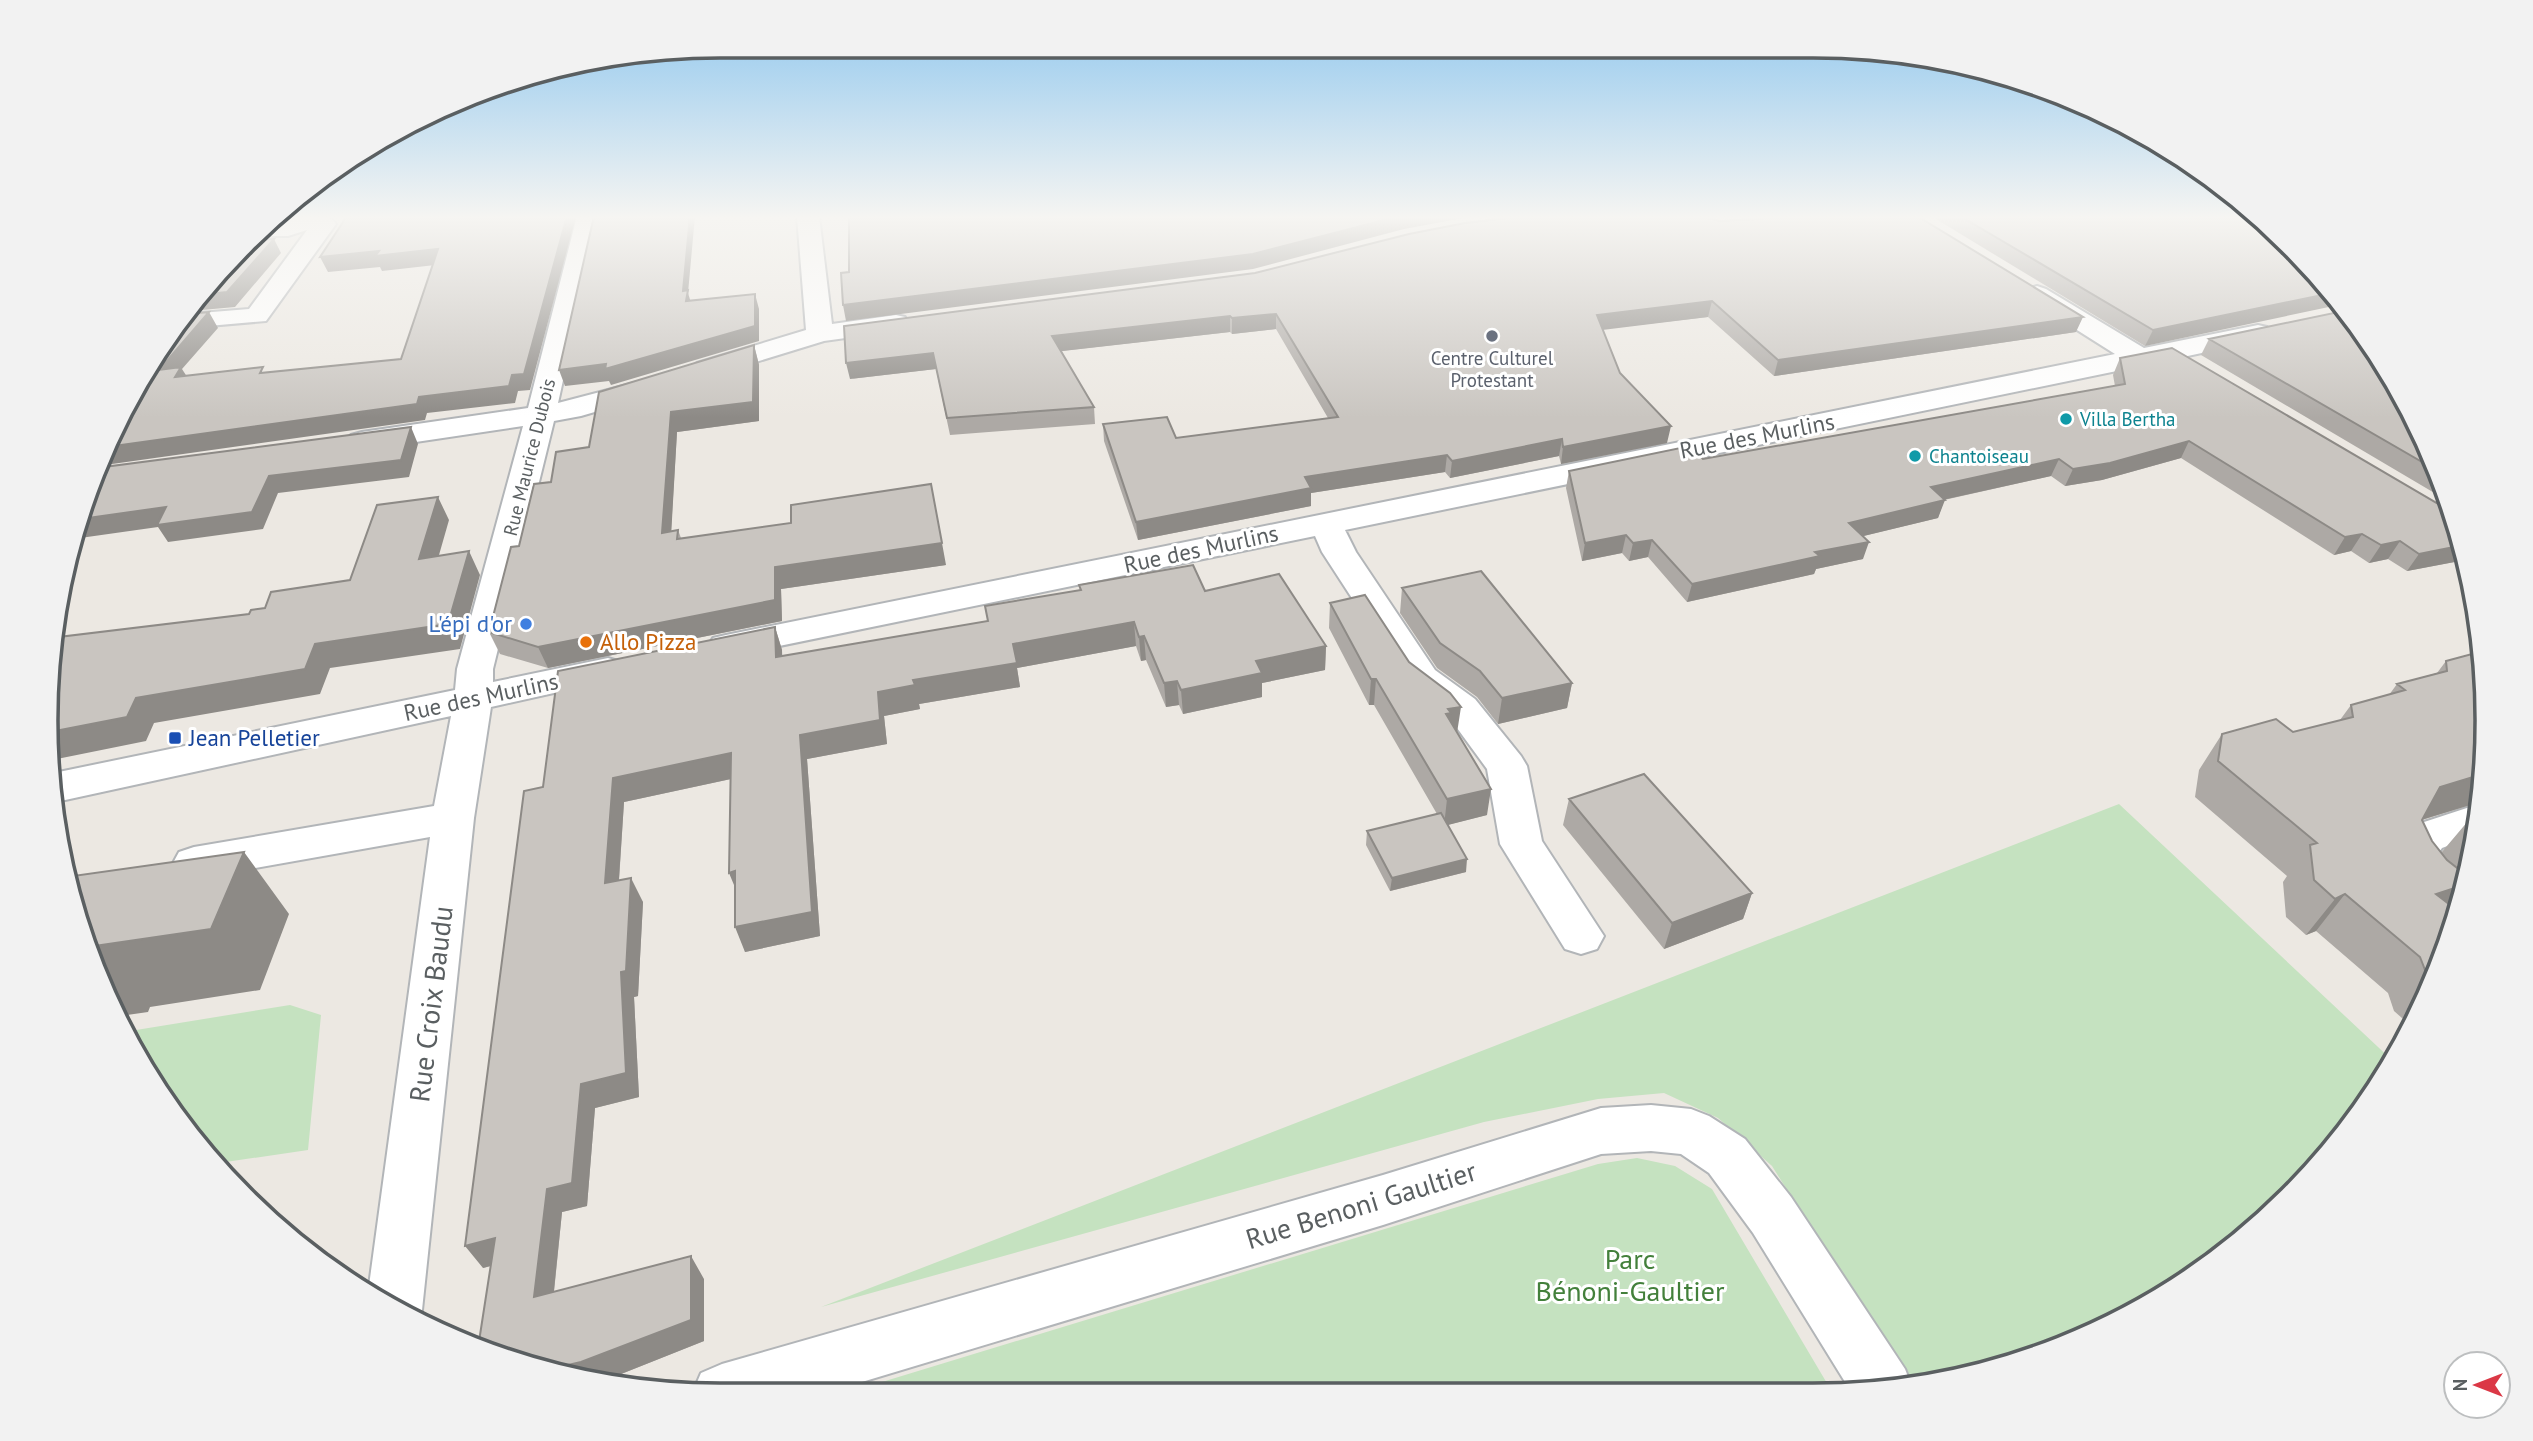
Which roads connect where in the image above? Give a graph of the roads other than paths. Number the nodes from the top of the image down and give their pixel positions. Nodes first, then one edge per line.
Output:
1 (281, 283) edge
2 (572, 283) edge
3 (815, 283) edge
4 (2021, 283) edge
5 (919, 320) edge
6 (191, 322) edge
7 (2293, 325) edge
8 (820, 334) junction
9 (2155, 355) junction
10 (2206, 373) edge
11 (540, 416) junction
12 (340, 444) edge
13 (1326, 524) junction
14 (699, 652) edge
15 (631, 666) edge
16 (473, 699) junction
17 (61, 786) edge
18 (453, 818) junction
19 (2467, 824) edge
20 (154, 869) edge
21 (2451, 898) edge
22 (1581, 936) dead end
23 (395, 1298) edge
24 (1878, 1380) edge
25 (760, 1383) edge

1 - 6 street
2 - 11 street, Rue Maurice Dubois
3 - 8 street
4 - 9 street
5 - 8 street
7 - 9 street, Rue des Murlins
8 - 11 street
9 - 10 street
9 - 13 street, Rue des Murlins
11 - 12 street
11 - 16 street, Rue Maurice Dubois
13 - 14 street, Rue des Murlins
13 - 22 street
15 - 16 street, Rue des Murlins
16 - 17 street, Rue des Murlins
16 - 18 street, Rue Croix Baudu
18 - 20 street
18 - 23 street, Rue Croix Baudu
19 - 21 street
24 - 25 street, Rue Benoni Gaultier

